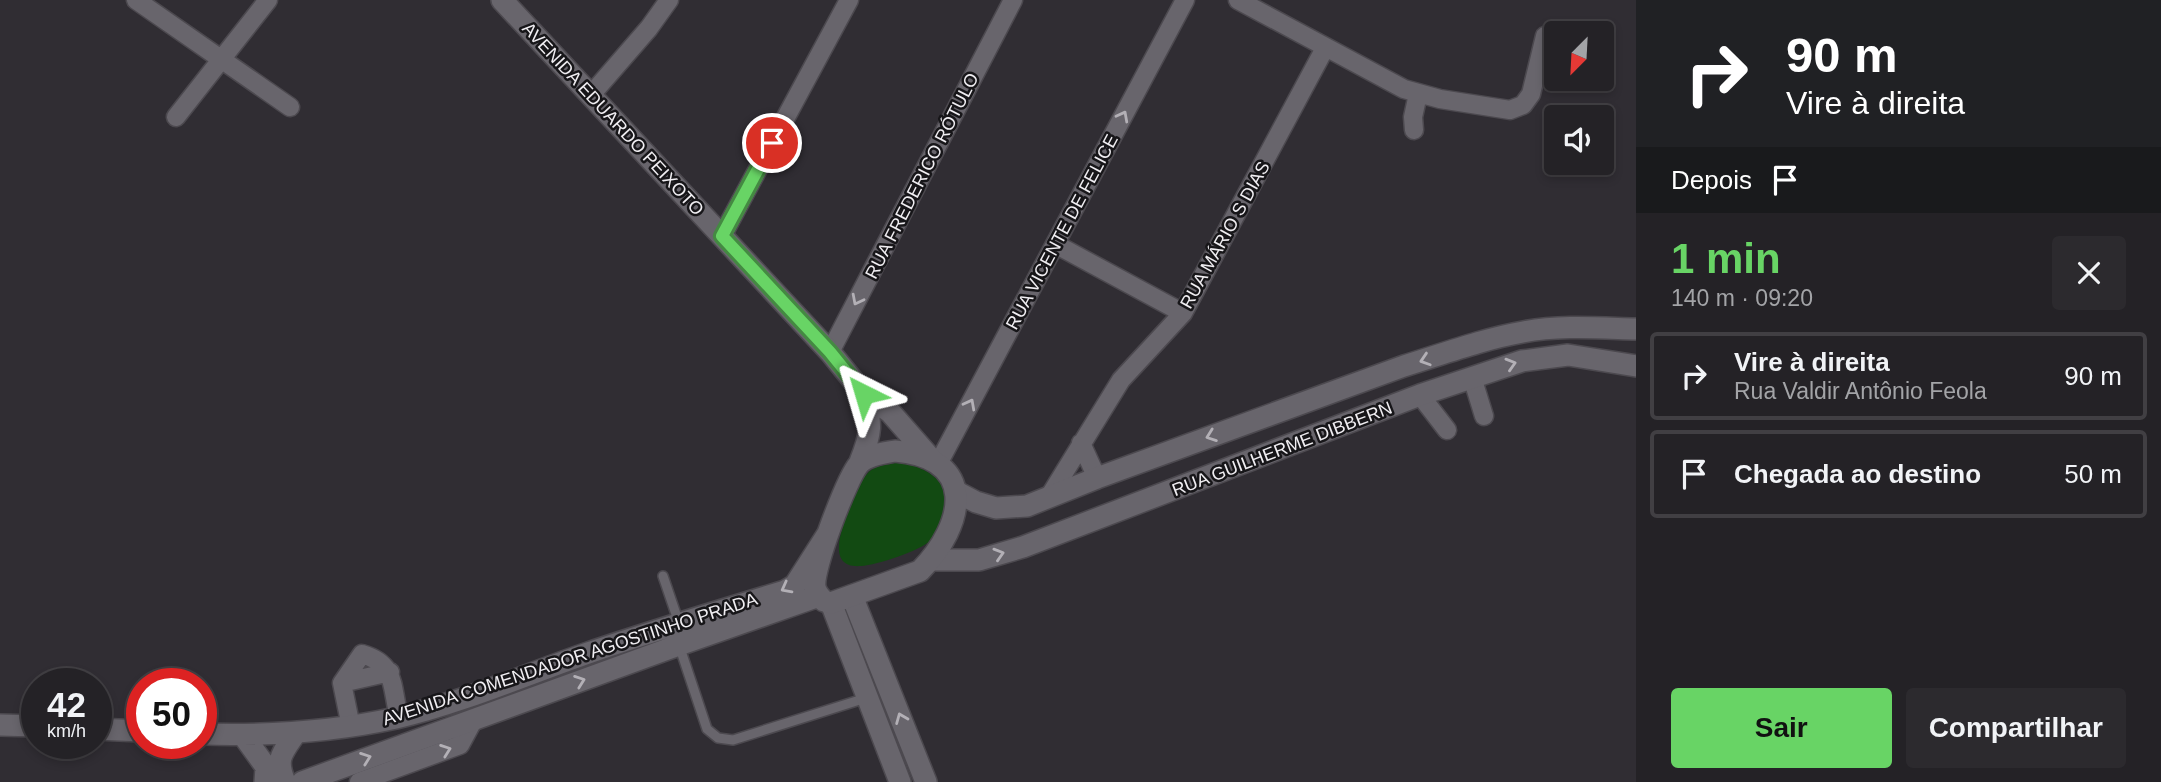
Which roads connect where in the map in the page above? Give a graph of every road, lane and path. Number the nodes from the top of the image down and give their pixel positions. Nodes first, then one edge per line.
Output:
1 (136, 0) edge
2 (268, 0) edge
3 (502, 0) edge
4 (669, 0) edge
5 (849, 0) edge
6 (1013, 0) edge
7 (1185, 0) edge
8 (1238, 0) edge
9 (1544, 40) edge
10 (1325, 48) junction
11 (222, 59) junction
12 (1419, 94) junction
13 (590, 96) junction
14 (290, 107) dead end
15 (176, 117) dead end
16 (1414, 130) dead end
17 (722, 236) junction
18 (1055, 244) junction
19 (1183, 313) junction
20 (1636, 329) edge
21 (830, 352) junction
22 (1636, 366) edge
23 (1472, 377) junction
24 (864, 394) junction
25 (1420, 395) junction
26 (1484, 416) dead end
27 (1447, 430) dead end
28 (1081, 443) junction
29 (860, 462) junction
30 (936, 462) junction
31 (1097, 478) junction
32 (957, 492) junction
33 (1049, 497) junction
34 (827, 535) junction
35 (932, 559) junction
36 (663, 576) dead end
37 (852, 596) junction
38 (825, 600) junction
39 (679, 623) junction
40 (679, 645) junction
41 (866, 698) junction
42 (398, 713) junction
43 (474, 719) junction
44 (350, 722) junction
45 (0, 725) edge
46 (21, 726) edge
47 (217, 734) edge
48 (295, 734) junction
49 (243, 735) junction
50 (397, 775) edge
51 (366, 781) edge
52 (265, 782) edge
53 (285, 782) edge
54 (302, 782) edge
55 (900, 782) edge
56 (926, 782) edge

1 - 11 street
2 - 11 street
3 - 13 main road, AVENIDA EDUARDO PEIXOTO
4 - 13 street
5 - 17 street
6 -> 21 street, RUA FREDERICO RÓTULO
18 -> 7 street, RUA VICENTE DE FELICE
8 - 10 street
9 - 12 street
10 - 12 street
10 - 19 street, RUA MÁRIO S DIAS
11 - 14 street
11 - 15 street
12 - 16 street
13 - 17 main road, AVENIDA EDUARDO PEIXOTO
17 - 21 main road, AVENIDA EDUARDO PEIXOTO
18 - 19 street
30 -> 18 street, RUA VICENTE DE FELICE
19 - 28 street, RUA MÁRIO S DIAS
20 -> 31 main road, RUA GUILHERME DIBBERN
21 - 24 main road, AVENIDA EDUARDO PEIXOTO
23 -> 22 main road, RUA GUILHERME DIBBERN
23 - 25 main road, RUA GUILHERME DIBBERN
23 - 26 street
24 - 29 main road, AVENIDA EDUARDO PEIXOTO
24 - 30 main road, AVENIDA EDUARDO PEIXOTO
25 - 27 street
35 -> 25 main road, RUA GUILHERME DIBBERN
28 - 31 street
28 - 33 street, RUA MÁRIO S DIAS
29 - 30 main road
29 - 34 main road, AVENIDA EDUARDO PEIXOTO
30 - 32 main road, AVENIDA EDUARDO PEIXOTO
31 - 33 main road, RUA GUILHERME DIBBERN
32 - 33 main road, RUA GUILHERME DIBBERN
32 - 35 main road
34 - 38 main road
34 -> 39 main road, AVENIDA COMENDADOR AGOSTINHO PRADA
35 - 37 main road, AVENIDA COMENDADOR AGOSTINHO PRADA
36 - 39 lane
37 - 38 main road, AVENIDA COMENDADOR AGOSTINHO PRADA
56 -> 37 main road
38 - 40 main road, AVENIDA COMENDADOR AGOSTINHO PRADA
38 - 41 main road
39 - 42 main road, AVENIDA COMENDADOR AGOSTINHO PRADA
40 - 41 lane
43 -> 40 main road, AVENIDA COMENDADOR AGOSTINHO PRADA
41 - 55 main road
42 - 44 main road, AVENIDA COMENDADOR AGOSTINHO PRADA
42 - 44 street
50 -> 43 street
54 -> 43 main road, AVENIDA COMENDADOR AGOSTINHO PRADA
44 - 48 main road, AVENIDA COMENDADOR AGOSTINHO PRADA
45 - 46 main road
47 - 49 main road, AVENIDA COMENDADOR AGOSTINHO PRADA
48 - 49 main road, AVENIDA COMENDADOR AGOSTINHO PRADA
48 - 53 main road
49 - 52 main road
50 - 51 street

